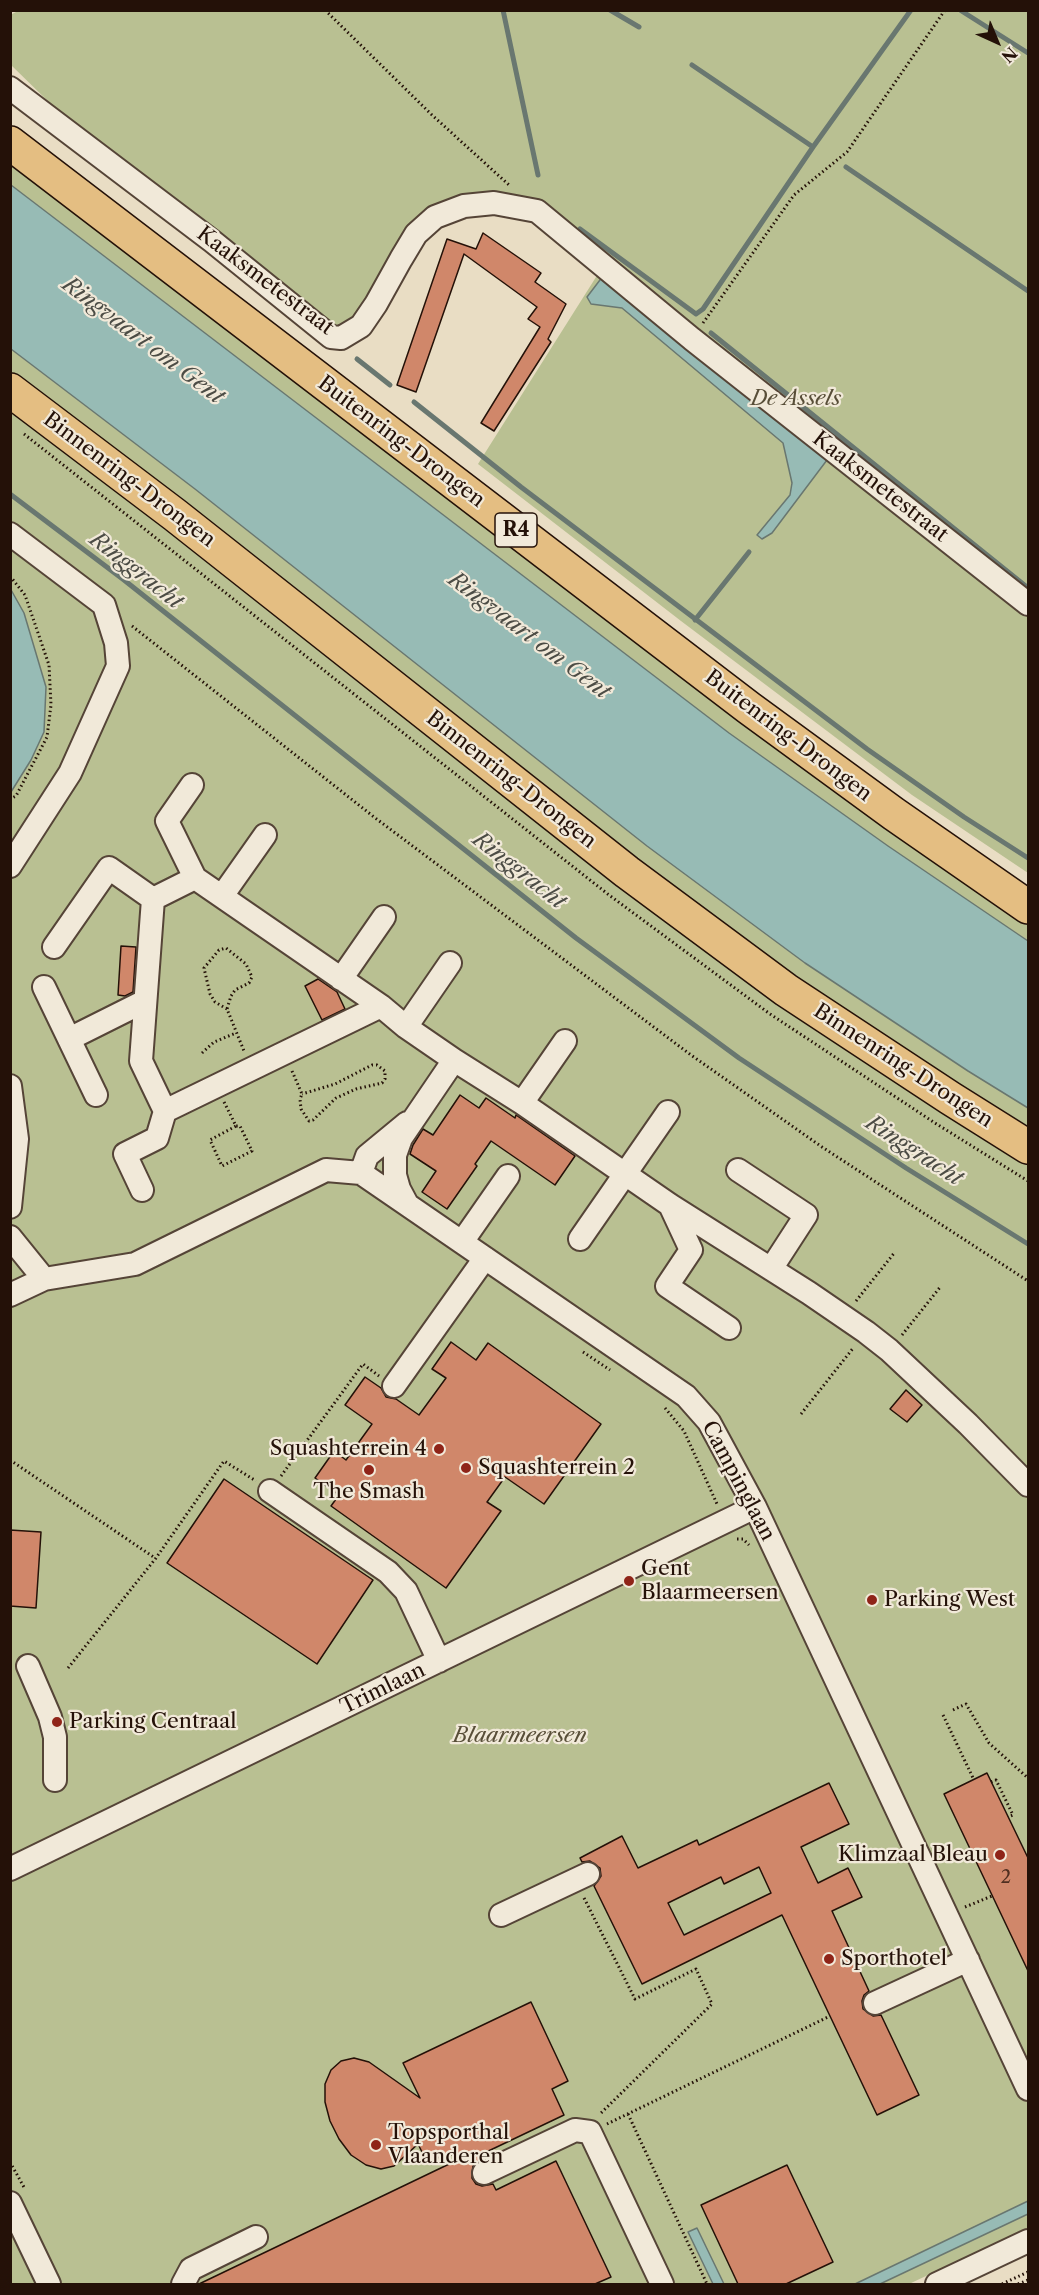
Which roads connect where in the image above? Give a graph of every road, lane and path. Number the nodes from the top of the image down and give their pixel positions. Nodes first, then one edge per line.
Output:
1 (325, 10) edge
2 (944, 11) edge
3 (10, 88) edge
4 (10, 143) edge
5 (510, 187) dead end
6 (692, 339) junction
7 (10, 390) edge
8 (10, 534) edge
9 (10, 576) edge
10 (1029, 604) edge
11 (104, 605) junction
12 (192, 785) dead end
13 (10, 799) edge
14 (265, 835) dead end
15 (10, 866) edge
16 (195, 878) junction
17 (222, 896) junction
18 (153, 898) junction
19 (1029, 907) edge
20 (384, 917) dead end
21 (54, 947) dead end
22 (450, 963) dead end
23 (341, 979) junction
24 (44, 987) dead end
25 (145, 1001) junction
26 (381, 1006) junction
27 (227, 1008) junction
28 (406, 1027) junction
29 (237, 1033) junction
30 (69, 1039) junction
31 (565, 1041) dead end
32 (202, 1053) dead end
33 (284, 1053) junction
34 (454, 1060) junction
35 (252, 1069) junction
36 (10, 1086) edge
37 (217, 1086) junction
38 (302, 1094) junction
39 (96, 1095) dead end
40 (522, 1103) junction
41 (165, 1111) junction
42 (668, 1112) dead end
43 (414, 1118) junction
44 (236, 1126) junction
45 (1029, 1146) edge
46 (738, 1170) dead end
47 (361, 1173) junction
48 (625, 1174) junction
49 (508, 1176) dead end
50 (142, 1190) dead end
51 (407, 1204) junction
52 (670, 1204) junction
53 (10, 1207) edge
54 (10, 1237) edge
55 (580, 1239) dead end
56 (462, 1242) junction
57 (895, 1252) dead end
58 (485, 1258) junction
59 (771, 1269) junction
60 (45, 1279) junction
61 (1029, 1281) edge
62 (941, 1286) dead end
63 (10, 1295) edge
64 (844, 1316) junction
65 (729, 1328) dead end
66 (866, 1332) junction
67 (574, 1345) dead end
68 (890, 1350) junction
69 (611, 1371) dead end
70 (394, 1386) joint
71 (660, 1404) dead end
72 (801, 1414) dead end
73 (10, 1460) edge
74 (1029, 1485) edge
75 (270, 1491) junction
76 (755, 1507) junction
77 (721, 1514) dead end
78 (156, 1558) junction
79 (440, 1661) junction
80 (28, 1666) dead end
81 (68, 1668) dead end
82 (953, 1710) dead end
83 (943, 1715) dead end
84 (1029, 1778) edge
85 (55, 1780) dead end
86 (974, 1780) dead end
87 (991, 1782) dead end
88 (1008, 1817) dead end
89 (10, 1869) edge
90 (582, 1877) joint
91 (992, 1896) dead end
92 (501, 1916) dead end
93 (947, 1916) junction
94 (968, 1960) junction
95 (875, 2003) dead end
96 (830, 2016) dead end
97 (1029, 2089) edge
98 (628, 2114) junction
99 (590, 2132) junction
100 (484, 2174) dead end
101 (10, 2203) edge
102 (256, 2237) dead end
103 (1029, 2241) edge
104 (1029, 2272) edge
105 (1029, 2280) edge
106 (49, 2284) edge
107 (183, 2284) edge
108 (662, 2284) edge
109 (708, 2284) edge
110 (937, 2284) edge
111 (1002, 2284) edge
112 (1018, 2284) edge

1 - 5 path
2 - 6 path
3 - 6 street, Kaaksmetestraat
4 - 19 highway, Buitenring-Drongen / R4
6 - 10 street, Kaaksmetestraat
7 - 45 highway, Binnenring-Drongen
8 - 11 street
9 - 13 path
11 - 15 street
11 - 61 path
12 - 16 street
14 - 17 street
16 - 17 street
16 - 18 street
17 - 23 street
18 - 21 street
18 - 25 street
20 - 23 street
22 - 28 street
23 - 26 street
24 - 30 street
25 - 30 street
25 - 41 street
26 - 28 street
26 - 33 street
27 - 27 path
27 - 29 path
28 - 34 street
29 - 32 path
29 - 35 path
30 - 39 street
31 - 40 street
33 - 35 street
33 - 38 path
34 - 40 street
34 - 43 street
35 - 37 street
36 - 53 street
37 - 41 street
37 - 44 path
38 - 38 path
40 - 48 street
41 - 50 street
42 - 48 street
43 - 47 street
43 - 51 street
44 - 44 path
46 - 59 street
47 - 51 street, Campinglaan
47 - 60 street
48 - 52 street
48 - 55 street
49 - 56 street
51 - 56 street, Campinglaan
52 - 59 street
52 - 65 street
54 - 60 street
56 - 58 street, Campinglaan
57 - 64 path
58 - 70 street
58 - 76 street, Campinglaan
59 - 64 street
60 - 63 street
62 - 68 path
64 - 66 street
66 - 68 street
66 - 72 path
67 - 69 path
68 - 74 street
70 - 75 path
71 - 77 path
73 - 78 path
75 - 78 path
75 - 79 street
76 - 79 street, Trimlaan
76 - 93 street, Campinglaan
78 - 81 path
79 - 89 street, Trimlaan
80 - 85 street
82 - 84 path
83 - 86 path
87 - 88 path
90 - 92 street
90 - 99 path
91 - 93 path
93 - 94 street, Campinglaan
94 - 95 street
94 - 97 street, Campinglaan
96 - 98 path
98 - 99 path
98 - 109 path
99 - 100 street
99 - 108 street
101 - 106 street
102 - 107 street
103 - 110 street
104 - 111 path
105 - 112 path

